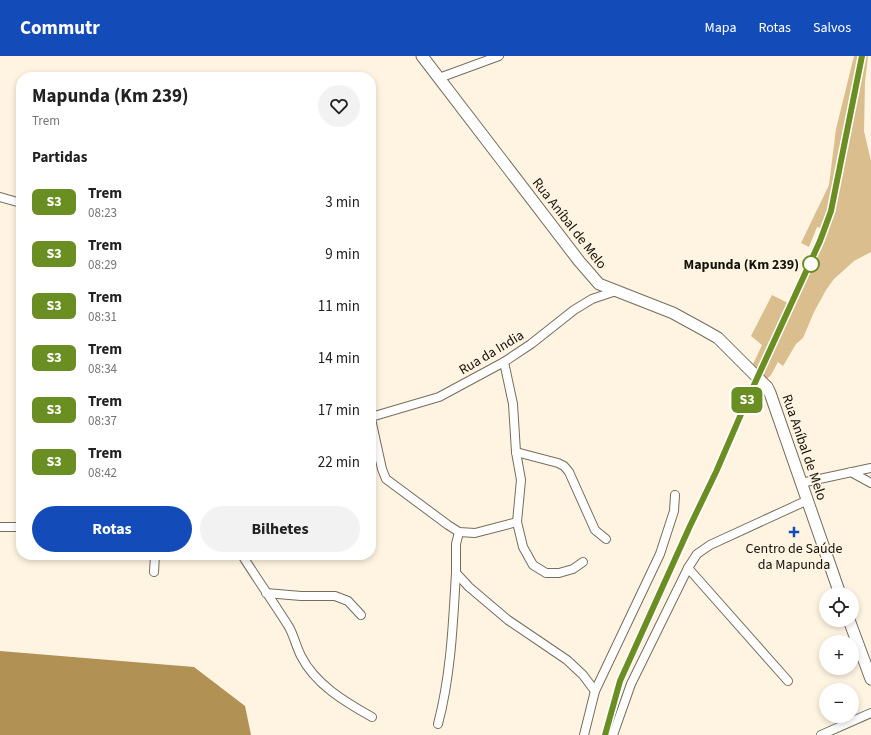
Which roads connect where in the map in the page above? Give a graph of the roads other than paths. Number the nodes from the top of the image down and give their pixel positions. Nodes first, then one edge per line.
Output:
1 (422, 56) edge
2 (499, 56) edge
3 (439, 78) junction
4 (0, 197) edge
5 (16, 202) edge
6 (616, 291) junction
7 (504, 362) junction
8 (376, 416) edge
9 (376, 441) edge
10 (516, 452) junction
11 (871, 468) edge
12 (851, 472) junction
13 (801, 483) junction
14 (871, 483) edge
15 (675, 495) dead end
16 (808, 500) junction
17 (517, 522) junction
18 (0, 527) edge
19 (16, 527) edge
20 (459, 532) junction
21 (606, 540) dead end
22 (155, 560) edge
23 (245, 560) edge
24 (583, 562) dead end
25 (688, 568) junction
26 (154, 572) dead end
27 (456, 573) junction
28 (838, 587) edge
29 (266, 593) junction
30 (361, 615) dead end
31 (852, 627) edge
32 (868, 664) edge
33 (871, 679) edge
34 (788, 681) dead end
35 (595, 691) junction
36 (871, 713) edge
37 (372, 718) dead end
38 (438, 724) dead end
39 (584, 735) edge
40 (613, 735) edge
41 (821, 735) edge

1 - 3 street, Rua Aníbal de Melo
2 - 3 street
3 - 6 street, Rua Aníbal de Melo
4 - 5 street
6 - 7 street, Rua da India
6 - 13 street, Rua Aníbal de Melo, bridge
7 - 8 street, Rua da India
7 - 10 street
9 - 20 street
10 - 17 street
10 - 21 street
11 - 12 street
12 - 13 street
12 - 14 street
13 - 16 street, Rua Aníbal de Melo
15 - 35 street
16 - 25 street
16 - 28 street, Rua Aníbal de Melo
17 - 20 street
17 - 24 street
18 - 19 street
20 - 27 street
22 - 26 street
23 - 29 street
25 - 34 street
25 - 40 street
27 - 35 street
27 - 38 street
29 - 30 street
29 - 37 street
31 - 32 street
32 - 33 street
35 - 39 street
36 - 41 street

